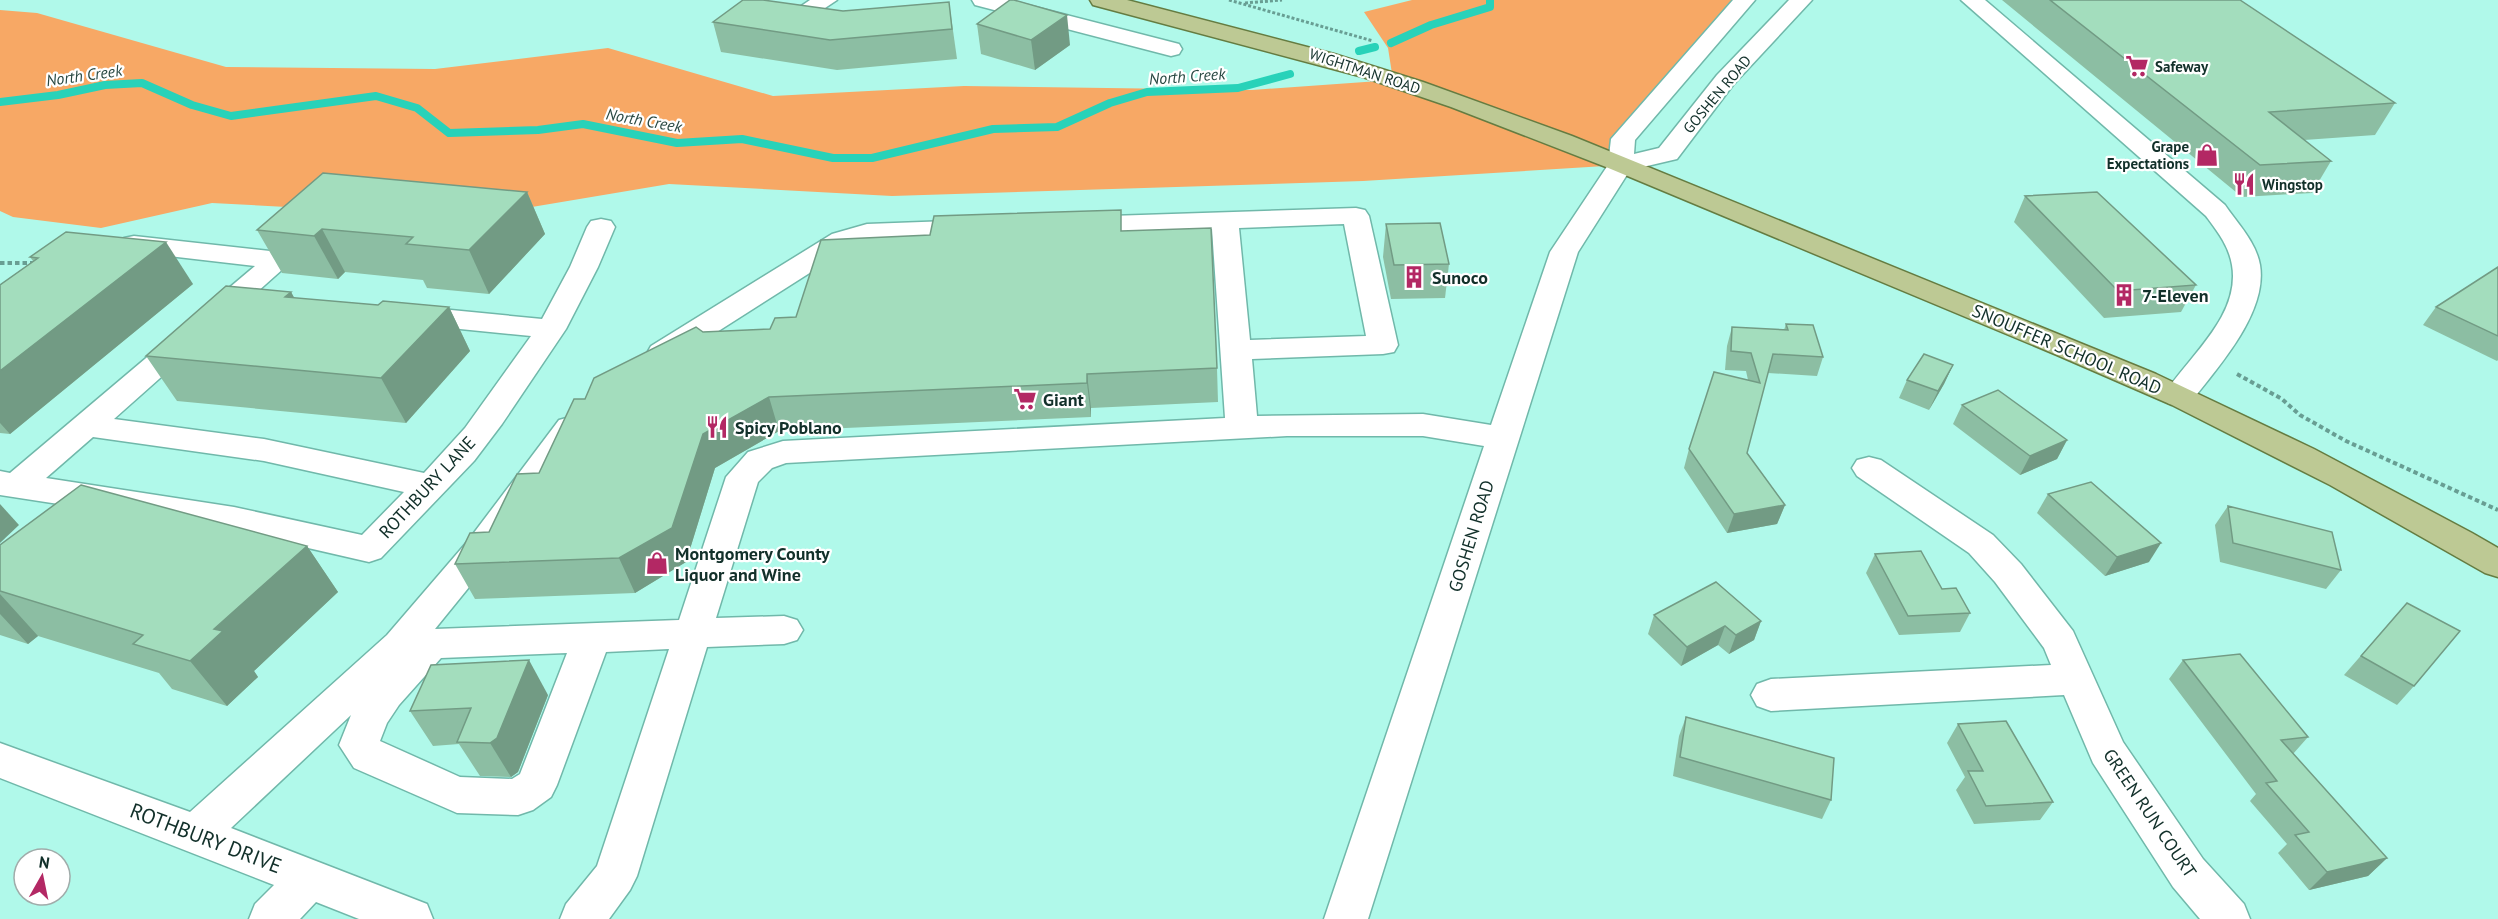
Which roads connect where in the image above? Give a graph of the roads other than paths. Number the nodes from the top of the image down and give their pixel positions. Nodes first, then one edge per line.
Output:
1 (825, 0) edge
2 (983, 0) edge
3 (1744, 0) edge
4 (1801, 0) edge
5 (1972, 0) edge
6 (1108, 2) edge
7 (849, 22) edge
8 (1085, 26) junction
9 (1172, 50) dead end
10 (1621, 165) junction
11 (1225, 220) junction
12 (601, 226) dead end
13 (1046, 226) edge
14 (998, 228) edge
15 (134, 244) edge
16 (238, 297) junction
17 (273, 301) edge
18 (389, 312) edge
19 (551, 329) junction
20 (1236, 351) junction
21 (643, 365) edge
22 (2179, 396) junction
23 (585, 408) edge
24 (88, 426) junction
25 (1242, 427) junction
26 (1502, 438) junction
27 (1869, 468) dead end
28 (9, 484) edge
29 (429, 486) junction
30 (2498, 564) edge
31 (784, 630) dead end
32 (693, 634) junction
33 (592, 638) junction
34 (417, 644) junction
35 (2077, 679) junction
36 (1771, 695) dead end
37 (0, 760) edge
38 (196, 834) junction
39 (309, 878) junction
40 (271, 919) edge
41 (411, 919) edge
42 (582, 919) edge
43 (1346, 919) edge
44 (2229, 919) edge

1 - 7 street
2 - 8 street
3 - 10 street, GOSHEN ROAD
4 - 10 street, GOSHEN ROAD
5 - 22 street
6 - 8 street
6 - 10 main road, WIGHTMAN ROAD
8 - 9 street
10 - 22 main road, SNOUFFER SCHOOL ROAD
10 - 26 street, GOSHEN ROAD
11 - 13 street
11 - 20 street
11 - 20 street
12 - 19 street, ROTHBURY LANE
14 - 21 street
15 - 16 street
16 - 17 street
16 - 24 street
18 - 19 street
19 - 29 street, ROTHBURY LANE
20 - 25 street
22 - 30 main road, SNOUFFER SCHOOL ROAD
23 - 34 street
24 - 28 street
24 - 29 street
25 - 26 street
25 - 32 street
26 - 43 street, GOSHEN ROAD
27 - 35 street, GREEN RUN COURT
28 - 29 street, ROTHBURY LANE
31 - 32 street
32 - 33 street
32 - 42 street
33 - 34 street
33 - 34 street
34 - 38 street
35 - 36 street
35 - 44 street, GREEN RUN COURT
37 - 38 street, ROTHBURY DRIVE
38 - 39 street, ROTHBURY DRIVE
39 - 40 street
39 - 41 street, ROTHBURY DRIVE

